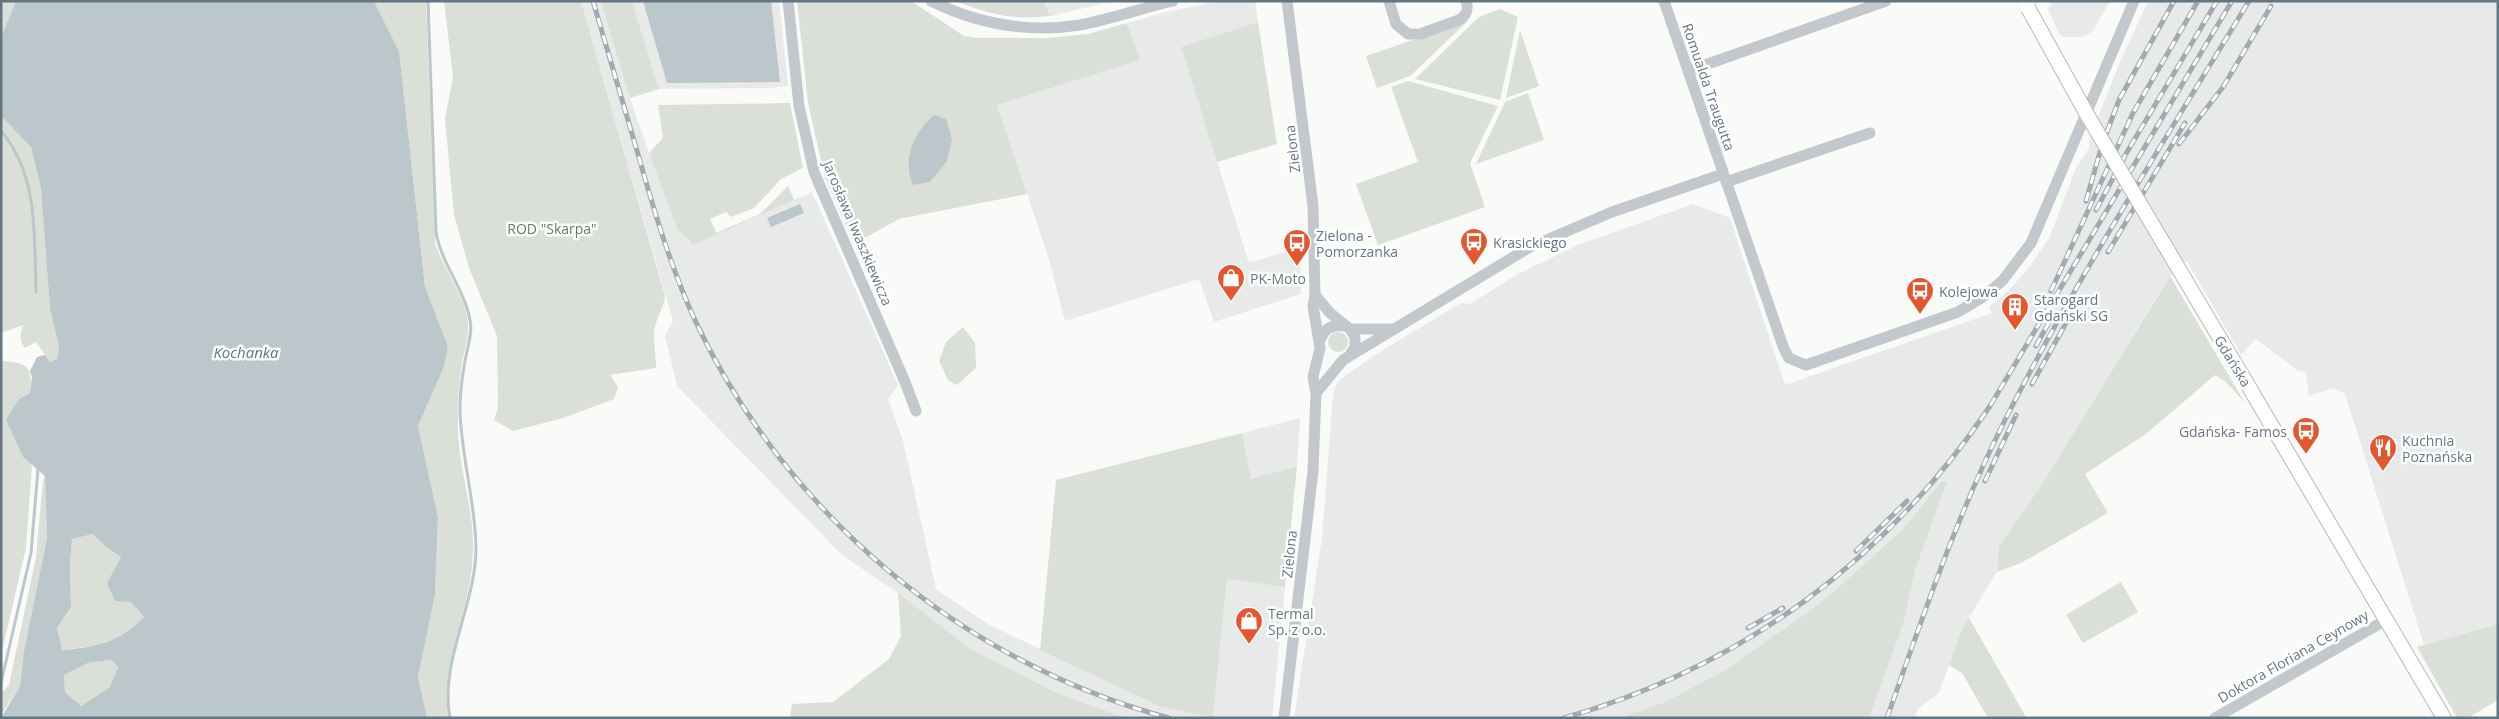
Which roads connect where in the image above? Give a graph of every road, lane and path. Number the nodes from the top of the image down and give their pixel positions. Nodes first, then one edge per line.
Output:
1 (788, 1) edge
2 (931, 1) edge
3 (1174, 1) edge
4 (1287, 1) edge
5 (1388, 1) edge
6 (1466, 1) edge
7 (1664, 1) edge
8 (1886, 1) edge
9 (2134, 1) edge
10 (2027, 4) edge
11 (1688, 71) junction
12 (1870, 133) dead end
13 (1725, 178) junction
14 (1316, 295) junction
15 (1347, 327) junction
16 (1392, 329) junction
17 (1320, 344) junction
18 (1347, 357) junction
19 (1316, 393) junction
20 (916, 411) dead end
21 (2386, 620) junction
22 (1284, 718) edge
23 (2215, 718) edge
24 (2444, 718) edge

1 - 20 street, Jarosława Iwaszkiewicza
2 - 3 street
4 - 14 street, Zielona
5 - 6 street
7 - 11 street, Romualda Traugutta
8 - 11 street
9 - 13 street, Romualda Traugutta
10 - 21 main road, Gdańska, bridge
11 - 13 street, Romualda Traugutta
12 - 13 street
13 - 16 street
14 - 15 street
14 - 17 street, Zielona
15 - 16 street
15 - 17 street
15 - 18 street
16 - 18 street
17 - 18 street
17 - 19 street, Zielona
18 - 19 street
19 - 22 street, Zielona
21 - 23 street, Doktora Floriana Ceynowy
21 - 24 main road, Gdańska

